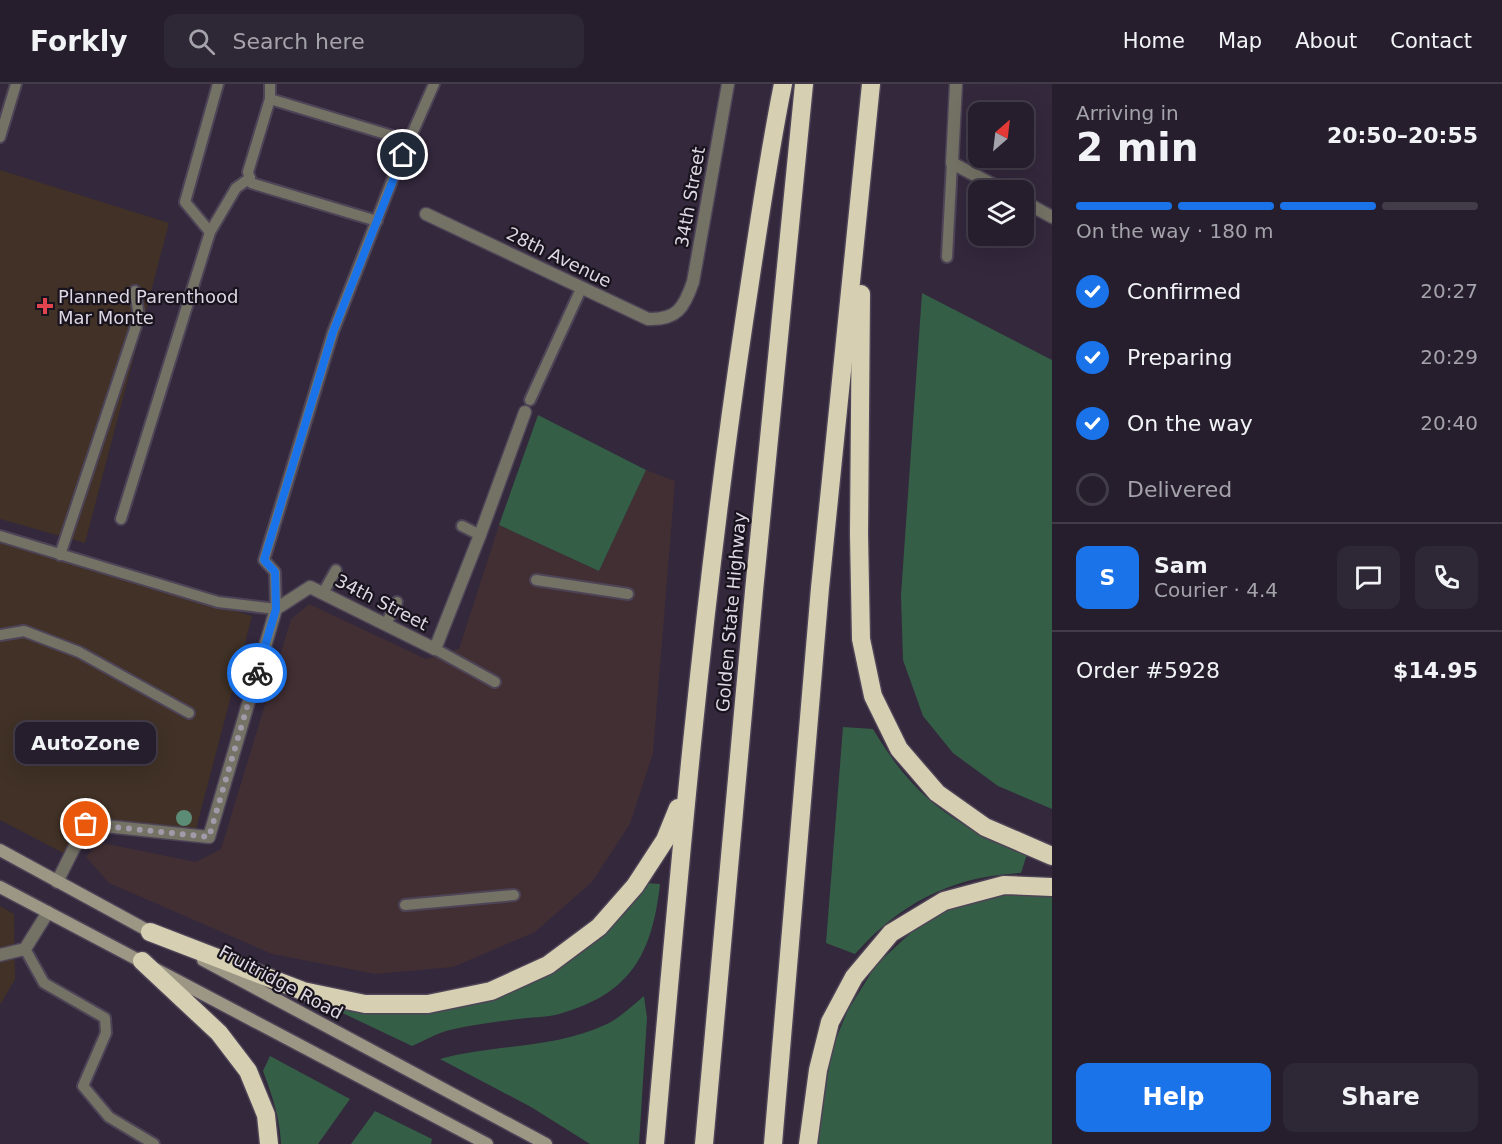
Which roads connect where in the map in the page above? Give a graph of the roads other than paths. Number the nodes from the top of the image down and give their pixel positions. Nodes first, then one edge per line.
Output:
1 (16, 84) edge
2 (218, 84) edge
3 (270, 84) edge
4 (434, 84) edge
5 (728, 84) edge
6 (783, 84) edge
7 (804, 84) edge
8 (871, 84) edge
9 (956, 84) edge
10 (270, 99) junction
11 (0, 137) edge
12 (409, 141) junction
13 (952, 164) junction
14 (249, 175) junction
15 (983, 180) edge
16 (862, 185) junction
17 (1034, 207) edge
18 (426, 214) dead end
19 (1052, 217) edge
20 (376, 221) junction
21 (210, 232) junction
22 (947, 257) dead end
23 (581, 289) junction
24 (135, 291) dead end
25 (678, 313) joint
26 (530, 400) dead end
27 (525, 412) dead end
28 (121, 519) dead end
29 (462, 526) dead end
30 (480, 535) junction
31 (0, 536) edge
32 (60, 555) junction
33 (336, 570) dead end
34 (536, 580) dead end
35 (323, 593) junction
36 (627, 594) dead end
37 (397, 602) dead end
38 (276, 609) junction
39 (386, 624) junction
40 (1, 639) edge
41 (435, 649) junction
42 (495, 682) dead end
43 (189, 713) dead end
44 (686, 790) junction
45 (0, 850) edge
46 (1052, 856) edge
47 (57, 882) junction
48 (1052, 886) edge
49 (0, 887) edge
50 (514, 895) dead end
51 (405, 905) dead end
52 (48, 912) junction
53 (150, 932) junction
54 (26, 949) junction
55 (0, 955) edge
56 (142, 961) junction
57 (154, 1144) edge
58 (270, 1144) edge
59 (487, 1144) edge
60 (546, 1144) edge
61 (655, 1144) edge
62 (704, 1144) edge
63 (773, 1144) edge
64 (808, 1144) edge

1 - 11 lane
2 - 21 lane
3 - 10 lane
4 - 12 lane
5 - 25 street, 34th Street
6 - 44 highway
7 - 62 highway, Golden State Highway
8 - 16 highway
9 - 13 street
10 - 12 lane
10 - 14 lane
12 - 20 lane
13 - 15 street
13 - 22 lane
14 - 20 lane
14 - 21 lane
16 - 46 highway
16 - 63 highway
17 - 19 street
18 - 23 street, 28th Avenue
20 - 38 lane
21 - 28 lane
23 - 25 street, 28th Avenue
23 - 26 lane
24 - 32 lane
27 - 30 street, 34th Street
29 - 30 lane
30 - 41 street, 34th Street
31 - 32 lane
32 - 38 lane
33 - 35 lane
34 - 36 lane
35 - 38 street, 34th Street
35 - 39 street, 34th Street
37 - 39 lane
38 - 47 street
39 - 41 street, 34th Street
40 - 43 lane
41 - 42 lane
44 - 53 highway
44 - 61 highway
45 - 47 main road, Fruitridge Road
47 - 53 main road, Fruitridge Road
48 - 64 highway
49 - 52 main road
50 - 51 lane
52 - 54 street
52 - 56 main road
53 - 60 main road, Fruitridge Road
54 - 55 street
54 - 57 lane
56 - 58 highway
56 - 59 main road

